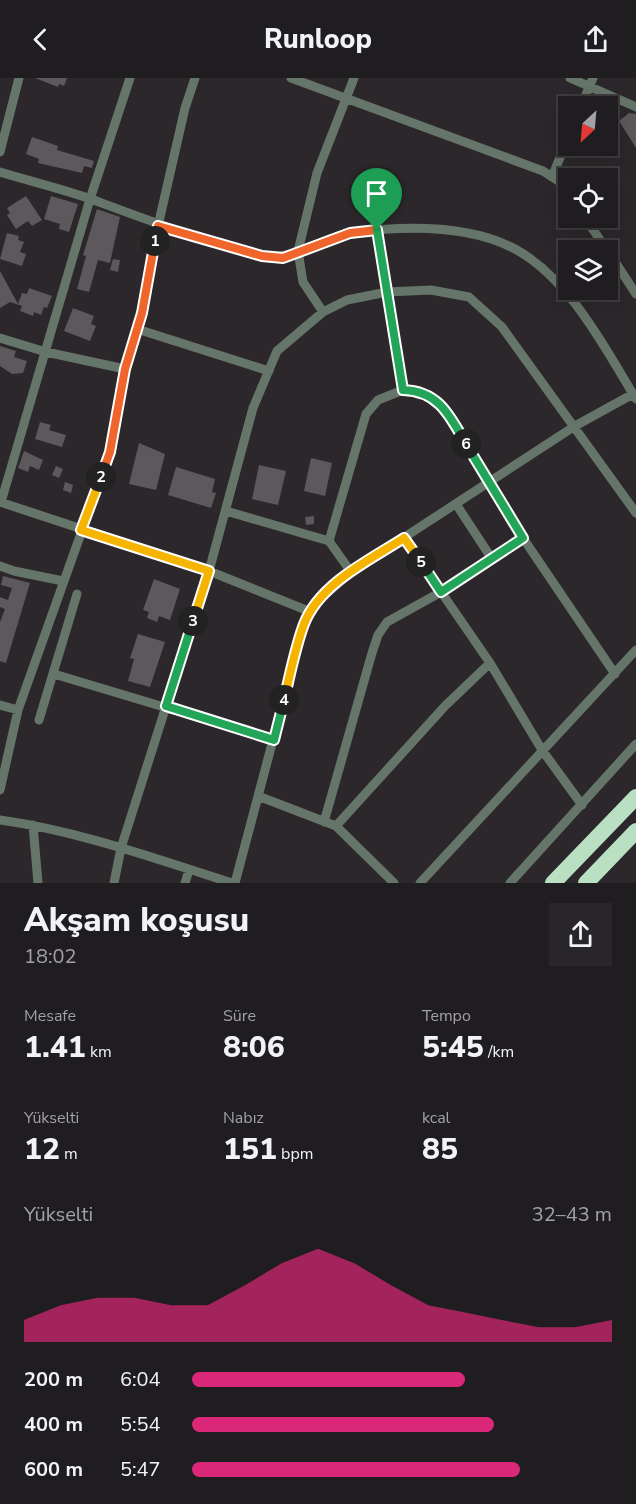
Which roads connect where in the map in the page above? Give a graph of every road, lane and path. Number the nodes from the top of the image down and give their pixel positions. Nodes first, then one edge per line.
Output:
1 (19, 78) edge
2 (130, 78) edge
3 (195, 78) edge
4 (291, 78) edge
5 (354, 78) edge
6 (570, 78) edge
7 (591, 82) edge
8 (585, 96) edge
9 (346, 98) junction
10 (636, 107) edge
11 (0, 152) edge
12 (561, 156) edge
13 (0, 172) edge
14 (552, 177) junction
15 (558, 181) edge
16 (90, 199) junction
17 (158, 226) junction
18 (377, 230) junction
19 (298, 252) junction
20 (618, 266) edge
21 (635, 290) edge
22 (387, 292) junction
23 (322, 312) junction
24 (137, 329) junction
25 (0, 338) edge
26 (46, 352) junction
27 (125, 369) junction
28 (269, 371) junction
29 (403, 390) junction
30 (635, 397) edge
31 (575, 426) junction
32 (489, 482) junction
33 (0, 502) edge
34 (456, 504) junction
35 (226, 511) junction
36 (636, 513) edge
37 (81, 530) junction
38 (404, 538) junction
39 (523, 538) junction
40 (329, 542) junction
41 (492, 559) junction
42 (0, 566) edge
43 (209, 571) junction
44 (351, 572) junction
45 (63, 581) junction
46 (441, 592) junction
47 (77, 594) dead end
48 (311, 612) junction
49 (636, 650) edge
50 (490, 663) junction
51 (54, 674) junction
52 (615, 675) junction
53 (0, 705) edge
54 (166, 706) junction
55 (18, 710) junction
56 (39, 720) dead end
57 (274, 740) junction
58 (636, 744) edge
59 (542, 750) junction
60 (0, 790) edge
61 (258, 796) junction
62 (636, 797) edge
63 (582, 805) junction
64 (0, 820) edge
65 (324, 822) junction
66 (33, 825) junction
67 (336, 826) junction
68 (636, 831) edge
69 (121, 848) junction
70 (189, 870) junction
71 (38, 883) edge
72 (114, 883) edge
73 (185, 883) edge
74 (233, 883) edge
75 (394, 883) edge
76 (420, 883) edge
77 (510, 883) edge
78 (553, 883) edge
79 (586, 883) edge

1 - 11 street
2 - 16 street
3 - 17 street
4 - 9 street
5 - 9 street
6 - 7 street
7 - 8 street
7 - 10 street
9 - 14 street
9 - 19 street
12 - 14 street
13 - 16 street
14 - 15 street
16 - 17 street
16 - 26 street
17 - 19 street
17 - 24 street
18 - 19 street
18 - 22 street
18 - 30 street
19 - 23 street
20 - 21 street
22 - 23 street
22 - 29 street
22 - 31 street
23 - 28 street
24 - 27 street
24 - 28 street
25 - 26 street
26 - 27 street
26 - 33 street
27 - 37 street
28 - 35 street
29 - 32 street
29 - 40 street
30 - 31 street
31 - 32 street
31 - 36 street
32 - 34 street
32 - 39 street
33 - 37 street
34 - 38 street
34 - 41 street
35 - 40 street
35 - 43 street
37 - 43 street
37 - 45 street
38 - 44 street
38 - 46 street
39 - 41 street
39 - 52 street
40 - 44 street
41 - 46 street
42 - 45 street
43 - 48 street
43 - 54 street
44 - 48 street
45 - 55 street
46 - 50 street
46 - 65 street
47 - 51 street
48 - 57 street
49 - 52 street
50 - 59 street
50 - 67 street
51 - 54 street
51 - 56 street
52 - 59 street
53 - 55 street
54 - 57 street
54 - 69 street
55 - 60 street
57 - 61 street
58 - 63 street
59 - 63 street
59 - 76 street
61 - 65 street
61 - 74 street
62 - 78 highway
63 - 77 street
64 - 66 street
65 - 67 street
66 - 69 street
66 - 71 street
67 - 75 street
68 - 79 highway
69 - 70 street
69 - 72 street
70 - 73 street
70 - 74 street

